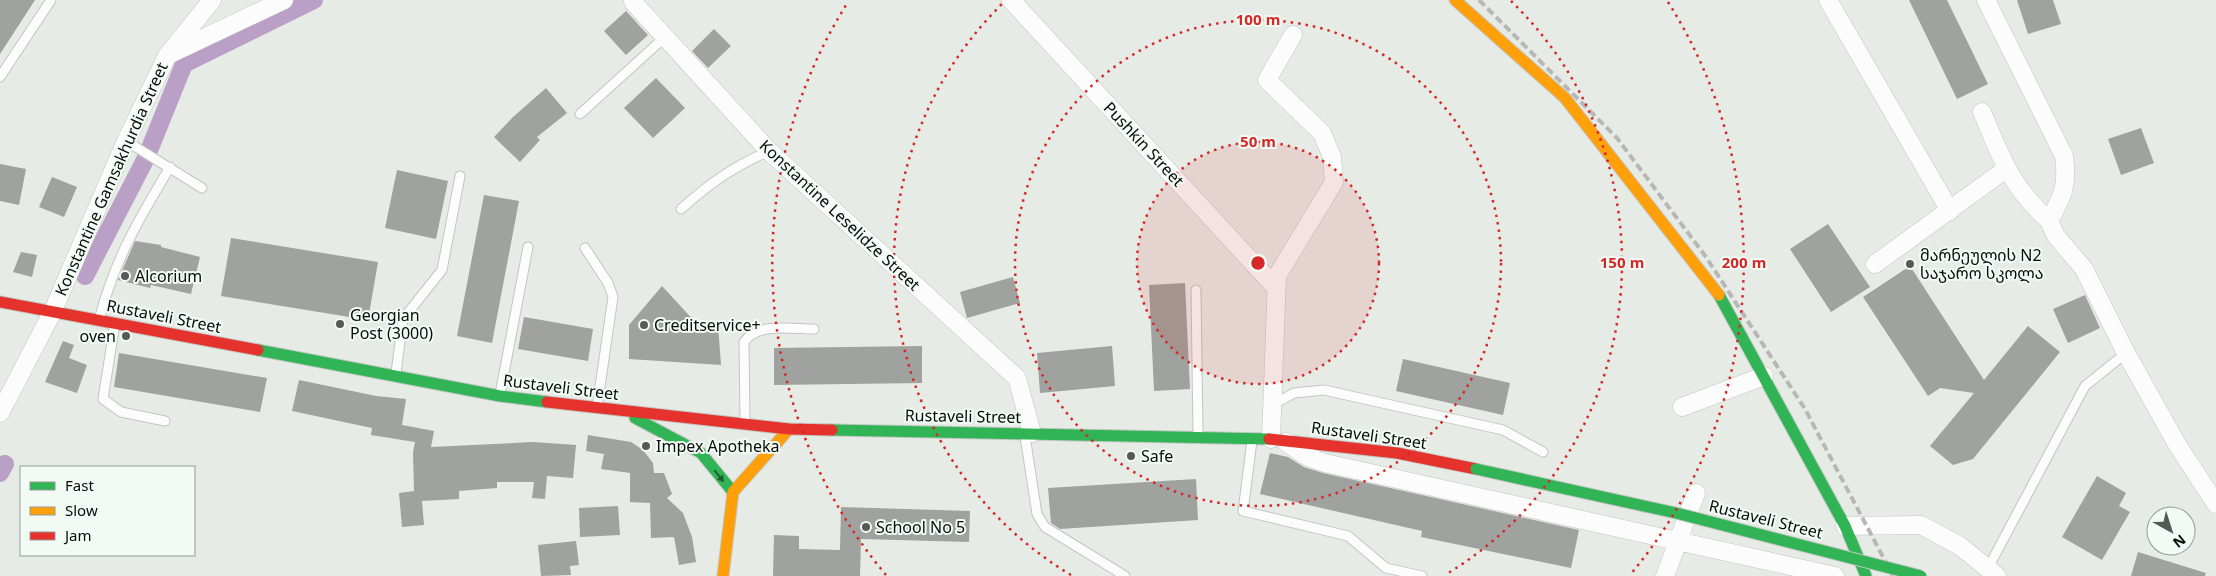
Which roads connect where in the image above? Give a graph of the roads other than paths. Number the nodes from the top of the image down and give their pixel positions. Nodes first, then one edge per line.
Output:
1 (51, 0) edge
2 (212, 0) edge
3 (284, 0) edge
4 (1011, 0) edge
5 (1455, 0) edge
6 (1828, 0) edge
7 (1986, 0) edge
8 (633, 2) dead end
9 (1293, 35) dead end
10 (665, 37) junction
11 (167, 56) junction
12 (0, 77) edge
13 (1982, 112) dead end
14 (580, 114) dead end
15 (132, 145) junction
16 (769, 152) junction
17 (170, 167) junction
18 (2006, 169) junction
19 (460, 176) dead end
20 (202, 188) dead end
21 (681, 209) dead end
22 (1950, 211) junction
23 (2049, 221) junction
24 (528, 247) dead end
25 (584, 248) dead end
26 (1875, 264) dead end
27 (1276, 288) junction
28 (1196, 290) dead end
29 (0, 302) edge
30 (52, 313) junction
31 (99, 319) junction
32 (116, 323) junction
33 (814, 329) dead end
34 (2126, 353) junction
35 (395, 376) junction
36 (1764, 376) junction
37 (500, 396) junction
38 (1272, 405) junction
39 (1682, 407) dead end
40 (596, 408) junction
41 (622, 412) junction
42 (0, 413) edge
43 (165, 421) dead end
44 (745, 425) junction
45 (789, 429) junction
46 (1028, 433) junction
47 (1198, 437) junction
48 (1252, 439) junction
49 (1277, 440) junction
50 (1543, 452) dead end
51 (733, 492) junction
52 (1696, 493) dead end
53 (2216, 504) edge
54 (1845, 526) junction
55 (1678, 541) junction
56 (1992, 573) edge
57 (721, 576) edge
58 (1125, 576) edge
59 (1422, 576) edge
60 (1665, 576) edge
61 (1836, 576) edge
62 (1866, 576) edge
63 (1920, 576) edge

1 - 12 lane
2 - 11 street, Konstantine Gamsakhurdia Street
3 - 11 street
4 - 27 street, Pushkin Street
5 - 36 main road
6 - 22 street
7 - 23 street
8 - 10 street, Konstantine Leselidze Street
9 - 27 street
10 - 14 lane
10 - 16 street, Konstantine Leselidze Street
11 - 15 street, Konstantine Gamsakhurdia Street
13 - 18 street
15 - 17 lane
15 - 30 street, Konstantine Gamsakhurdia Street
16 - 21 lane
16 - 46 street, Konstantine Leselidze Street
17 - 20 lane
17 - 31 lane
18 - 22 street
18 - 23 street
19 - 35 lane
22 - 26 street
23 - 34 street
24 - 37 lane
25 - 40 lane
27 - 38 street
28 - 47 lane
29 - 30 main road, Rustaveli Street
30 - 31 main road, Rustaveli Street
30 - 42 street, Konstantine Gamsakhurdia Street
31 - 32 main road, Rustaveli Street
32 - 35 main road, Rustaveli Street
32 - 43 lane
33 - 44 lane
34 - 53 street
34 - 56 lane
35 - 37 main road, Rustaveli Street
36 - 39 street
36 - 54 main road
37 - 40 main road, Rustaveli Street
38 - 49 street
38 - 50 lane
40 - 41 main road, Rustaveli Street
41 - 44 main road, Rustaveli Street
41 -> 51 main road
44 - 45 main road, Rustaveli Street
45 - 46 main road, Rustaveli Street
45 - 51 main road
46 - 47 main road, Rustaveli Street
46 - 58 lane
47 - 48 main road, Rustaveli Street
48 - 49 main road, Rustaveli Street
48 - 59 lane
49 - 55 street
49 - 63 main road, Rustaveli Street, bridge
51 - 57 main road
52 - 55 street
54 - 56 street
54 - 62 main road
55 - 60 street
55 - 61 street

